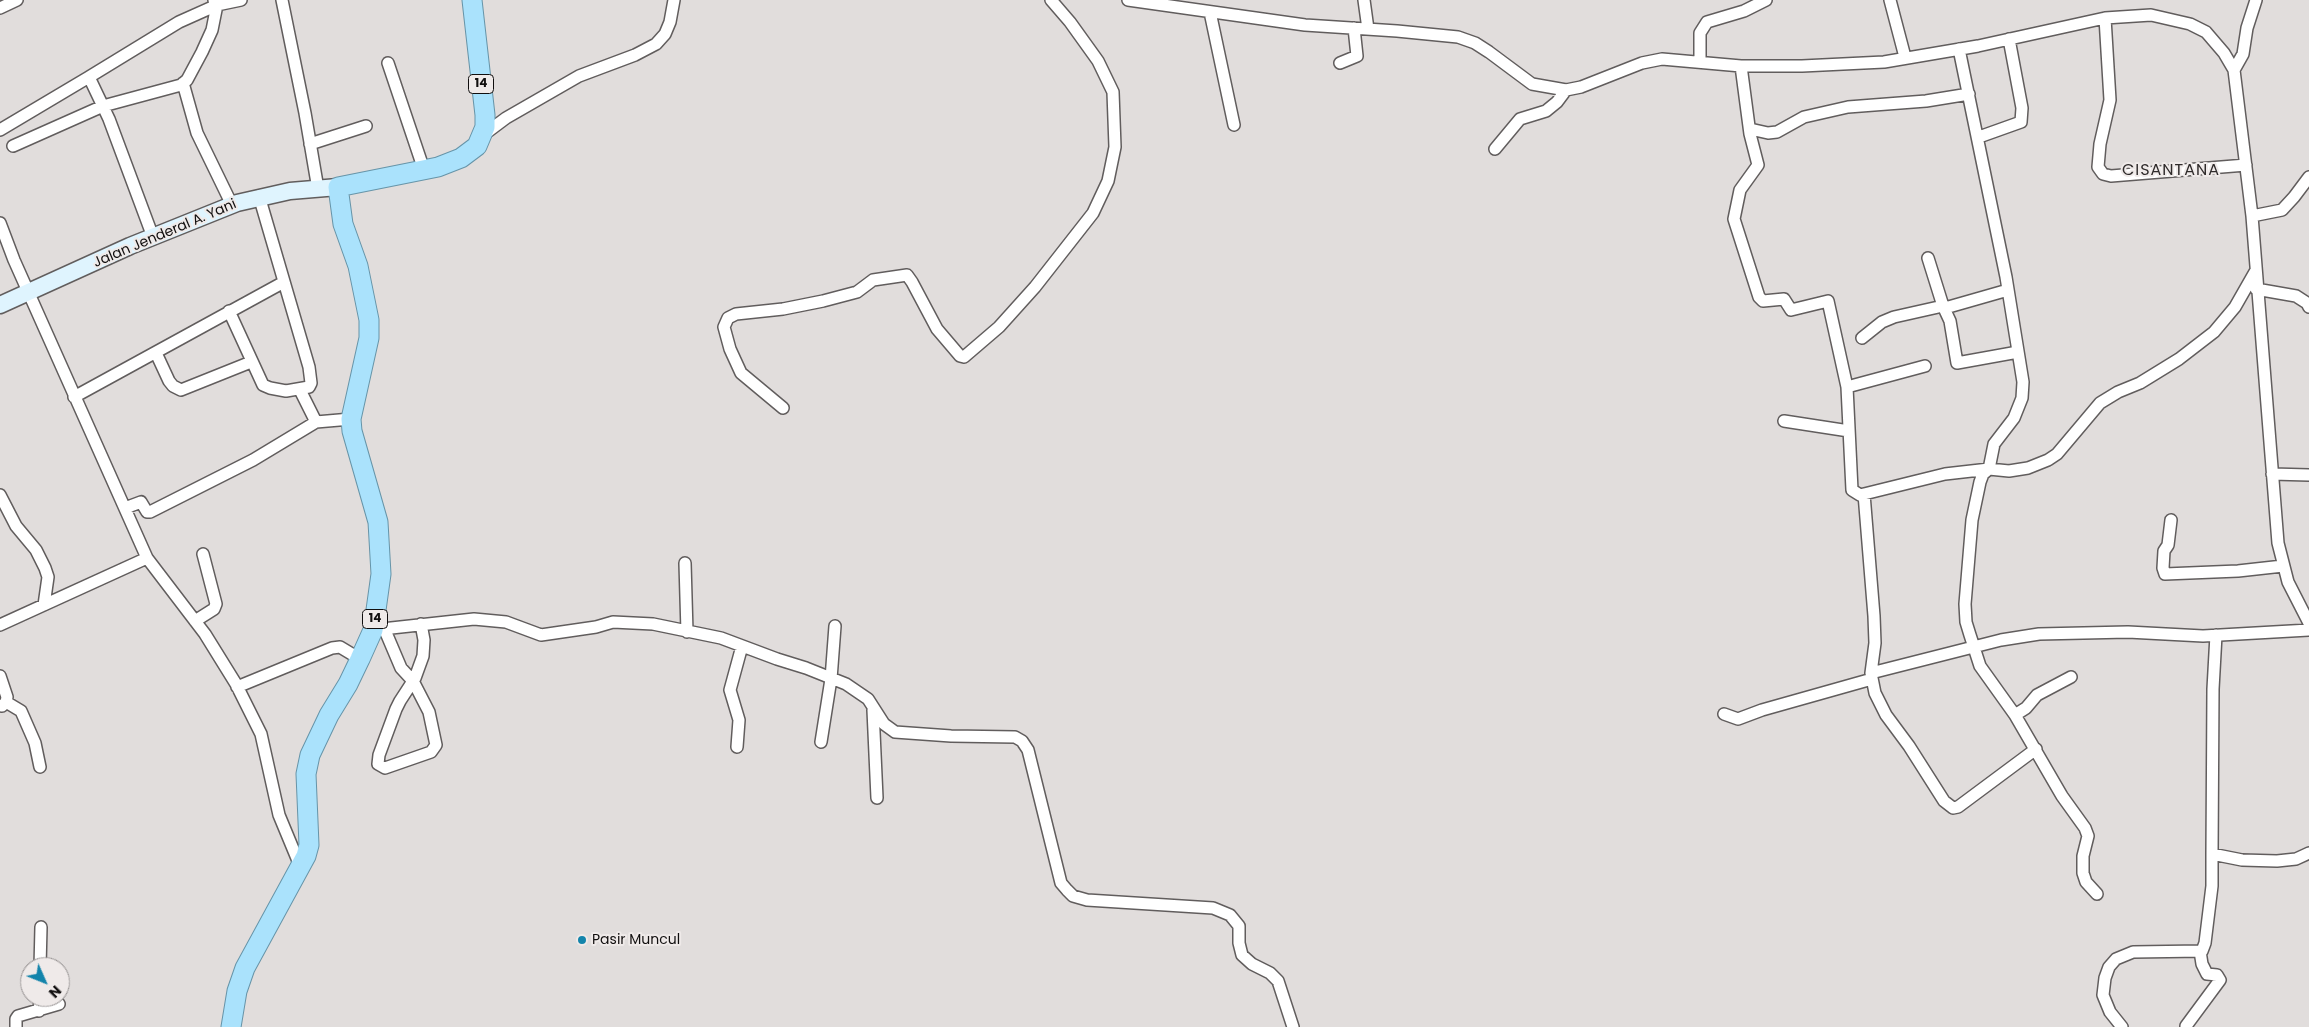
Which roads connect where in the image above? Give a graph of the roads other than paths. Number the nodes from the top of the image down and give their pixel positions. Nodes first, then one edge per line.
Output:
1 (16, 0) edge
2 (241, 0) edge
3 (282, 0) edge
4 (472, 0) edge
5 (674, 0) edge
6 (1051, 0) edge
7 (1128, 0) edge
8 (1364, 0) edge
9 (1766, 0) edge
10 (1890, 0) edge
11 (2256, 0) edge
12 (216, 2) edge
13 (1187, 3) edge
14 (0, 8) edge
15 (1210, 12) junction
16 (2105, 18) junction
17 (1354, 28) junction
18 (1368, 29) junction
19 (2009, 39) junction
20 (1959, 49) junction
21 (1905, 57) junction
22 (1700, 61) junction
23 (388, 63) dead end
24 (1340, 63) dead end
25 (1741, 66) junction
26 (2234, 70) junction
27 (89, 78) junction
28 (183, 84) junction
29 (1566, 90) junction
30 (1969, 94) junction
31 (104, 106) junction
32 (1234, 125) dead end
33 (366, 126) dead end
34 (1750, 129) junction
35 (0, 130) edge
36 (482, 136) junction
37 (1979, 137) junction
38 (310, 144) junction
39 (13, 146) dead end
40 (1495, 148) dead end
41 (2246, 165) junction
42 (431, 168) junction
43 (2309, 176) edge
44 (338, 187) junction
45 (318, 189) junction
46 (260, 196) junction
47 (232, 205) junction
48 (2252, 216) junction
49 (0, 223) edge
50 (153, 237) junction
51 (1928, 258) dead end
52 (2255, 272) junction
53 (284, 282) junction
54 (2256, 289) junction
55 (2008, 290) junction
56 (29, 292) junction
57 (0, 305) edge
58 (1944, 307) junction
59 (2309, 307) edge
60 (229, 311) junction
61 (1862, 338) dead end
62 (2018, 352) junction
63 (156, 353) junction
64 (251, 362) junction
65 (1925, 366) dead end
66 (1847, 387) junction
67 (300, 390) junction
68 (74, 396) junction
69 (784, 408) dead end
70 (351, 419) junction
71 (316, 422) junction
72 (1784, 422) dead end
73 (1849, 430) junction
74 (1989, 469) junction
75 (2272, 474) junction
76 (2309, 476) edge
77 (1864, 494) junction
78 (0, 495) edge
79 (125, 508) junction
80 (2171, 520) dead end
81 (203, 554) dead end
82 (147, 558) junction
83 (685, 563) dead end
84 (2283, 566) junction
85 (44, 605) junction
86 (195, 621) junction
87 (2309, 623) edge
88 (0, 624) edge
89 (421, 624) junction
90 (835, 626) dead end
91 (378, 629) junction
92 (2309, 630) edge
93 (687, 632) junction
94 (2216, 635) junction
95 (742, 646) junction
96 (1974, 647) junction
97 (360, 659) junction
98 (0, 676) edge
99 (1872, 676) junction
100 (2071, 677) dead end
101 (831, 679) junction
102 (413, 681) junction
103 (237, 687) junction
104 (3, 704) edge
105 (873, 708) junction
106 (1724, 714) dead end
107 (2015, 715) junction
108 (821, 742) dead end
109 (737, 747) dead end
110 (2036, 749) junction
111 (40, 767) dead end
112 (877, 798) dead end
113 (2309, 853) edge
114 (2212, 854) junction
115 (301, 868) junction
116 (2097, 894) dead end
117 (41, 927) dead end
118 (2200, 951) junction
119 (40, 957) edge
120 (39, 1007) edge
121 (50, 1007) edge
122 (39, 1011) junction
123 (2186, 1026) edge
124 (16, 1027) edge
125 (230, 1027) edge
126 (1293, 1027) edge
127 (2122, 1027) edge

1 - 14 street
2 - 12 street
3 - 38 street
4 - 36 highway, 14
5 - 36 street
6 - 69 street
7 - 13 street
8 - 18 street
9 - 22 street
10 - 21 street
11 - 26 street
12 - 27 street
12 - 28 street
13 - 15 street
15 - 17 street
15 - 32 street
16 - 19 street
16 - 26 street
16 - 41 street
17 - 18 street
17 - 24 street
18 - 29 street
19 - 20 street
19 - 37 street
20 - 21 street
20 - 30 street
21 - 25 street
22 - 25 street
22 - 29 street
23 - 42 street
25 - 34 street
26 - 41 street
27 - 31 street
27 - 35 street
28 - 31 street
28 - 47 street
29 - 40 street
30 - 34 street
30 - 37 street
31 - 39 street
31 - 50 street
33 - 38 street
34 - 66 street
36 - 42 highway
37 - 55 street
38 - 45 street
41 - 48 street
42 - 44 highway
43 - 48 street
44 - 45 main road, Jalan Jenderal A. Yani
44 - 70 highway, 14
45 - 46 main road, Jalan Jenderal A. Yani
46 - 47 main road, Jalan Jenderal A. Yani
46 - 53 street
47 - 50 main road, Jalan Jenderal A. Yani
48 - 52 street
49 - 56 street
50 - 56 main road, Jalan Jenderal A. Yani
51 - 58 street
52 - 54 street
52 - 74 street
53 - 60 street
53 - 67 street
54 - 59 street
54 - 75 street
55 - 58 street
55 - 62 street
56 - 57 main road, Jalan Jenderal A. Yani
56 - 68 street
58 - 61 street
58 - 62 street
60 - 63 street
60 - 64 street
62 - 74 street
63 - 64 street
63 - 68 street
64 - 67 street
65 - 66 street
66 - 73 street
67 - 71 street
68 - 79 street
70 - 71 street
70 - 91 highway, 14
71 - 79 street
72 - 73 street
73 - 77 street
74 - 77 street
74 - 96 street
75 - 76 street
75 - 84 street
77 - 99 street
78 - 85 street
79 - 82 street
80 - 84 street
81 - 86 street
82 - 85 street
82 - 86 street
83 - 93 street
84 - 87 street
85 - 88 street
86 - 103 street
89 - 91 street
89 - 93 street
89 - 102 street
90 - 101 street
91 - 97 highway, 14
91 - 102 street
92 - 94 street
93 - 95 street
94 - 96 street
94 - 114 street
95 - 101 street
95 - 109 street
96 - 99 street
96 - 107 street
97 - 103 street
97 - 115 highway, 14
98 - 104 street
99 - 106 street
99 - 110 street
100 - 107 street
101 - 105 street
101 - 108 street
102 - 102 street
103 - 115 street
104 - 111 street
105 - 112 street
105 - 126 street
107 - 110 street
110 - 116 street
113 - 114 street
114 - 118 street
115 - 125 highway, 14
117 - 119 street
118 - 123 street
118 - 127 street
120 - 122 street
121 - 122 street
122 - 124 street

